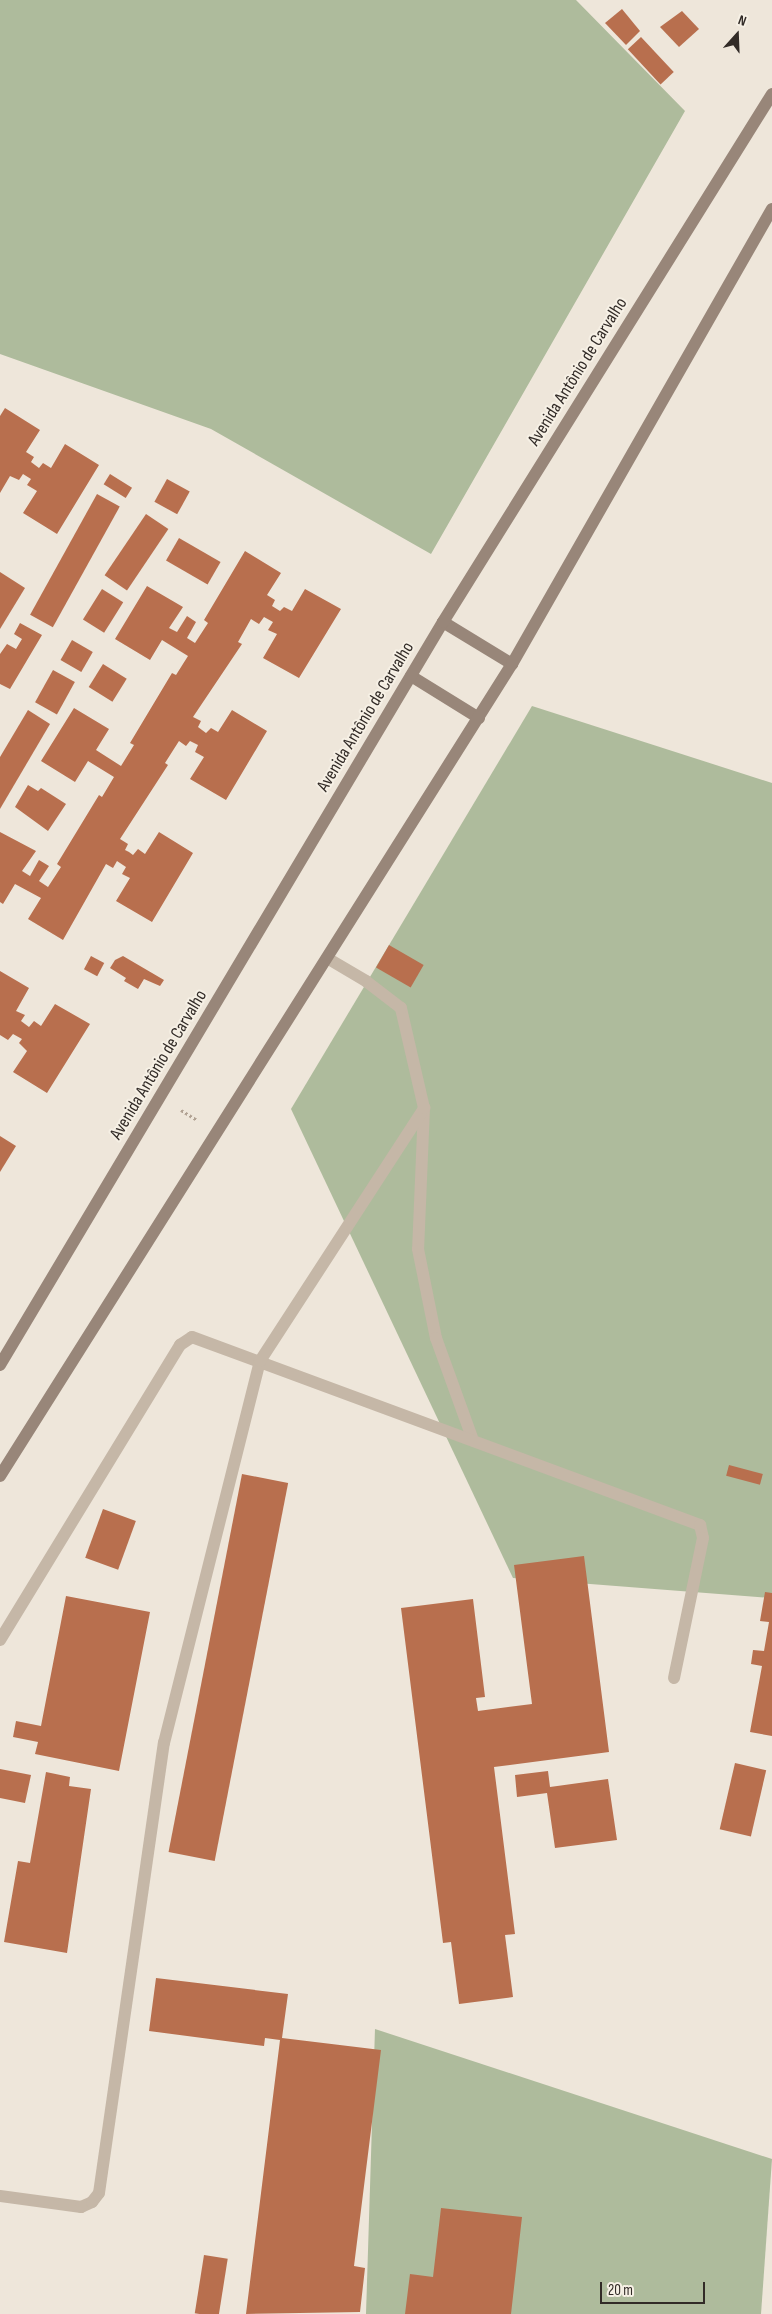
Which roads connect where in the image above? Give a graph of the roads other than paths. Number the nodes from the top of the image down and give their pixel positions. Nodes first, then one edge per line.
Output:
1 (772, 94) edge
2 (772, 209) edge
3 (443, 622) junction
4 (512, 664) junction
5 (411, 676) junction
6 (479, 718) junction
7 (327, 958) junction
8 (424, 1108) junction
9 (260, 1361) junction
10 (0, 1364) edge
11 (473, 1440) junction
12 (0, 1476) edge
13 (0, 1640) edge
14 (674, 1678) dead end
15 (0, 2196) edge

1 - 3 main road, Avenida Antônio de Carvalho
2 - 4 main road
3 - 4 main road
3 - 5 main road, Avenida Antônio de Carvalho
4 - 6 main road
5 - 6 main road
5 - 10 main road, Avenida Antônio de Carvalho
6 - 7 main road
7 - 8 lane
7 - 12 main road
8 - 9 lane
8 - 11 lane
9 - 11 lane
9 - 13 lane
9 - 15 lane
11 - 14 lane

